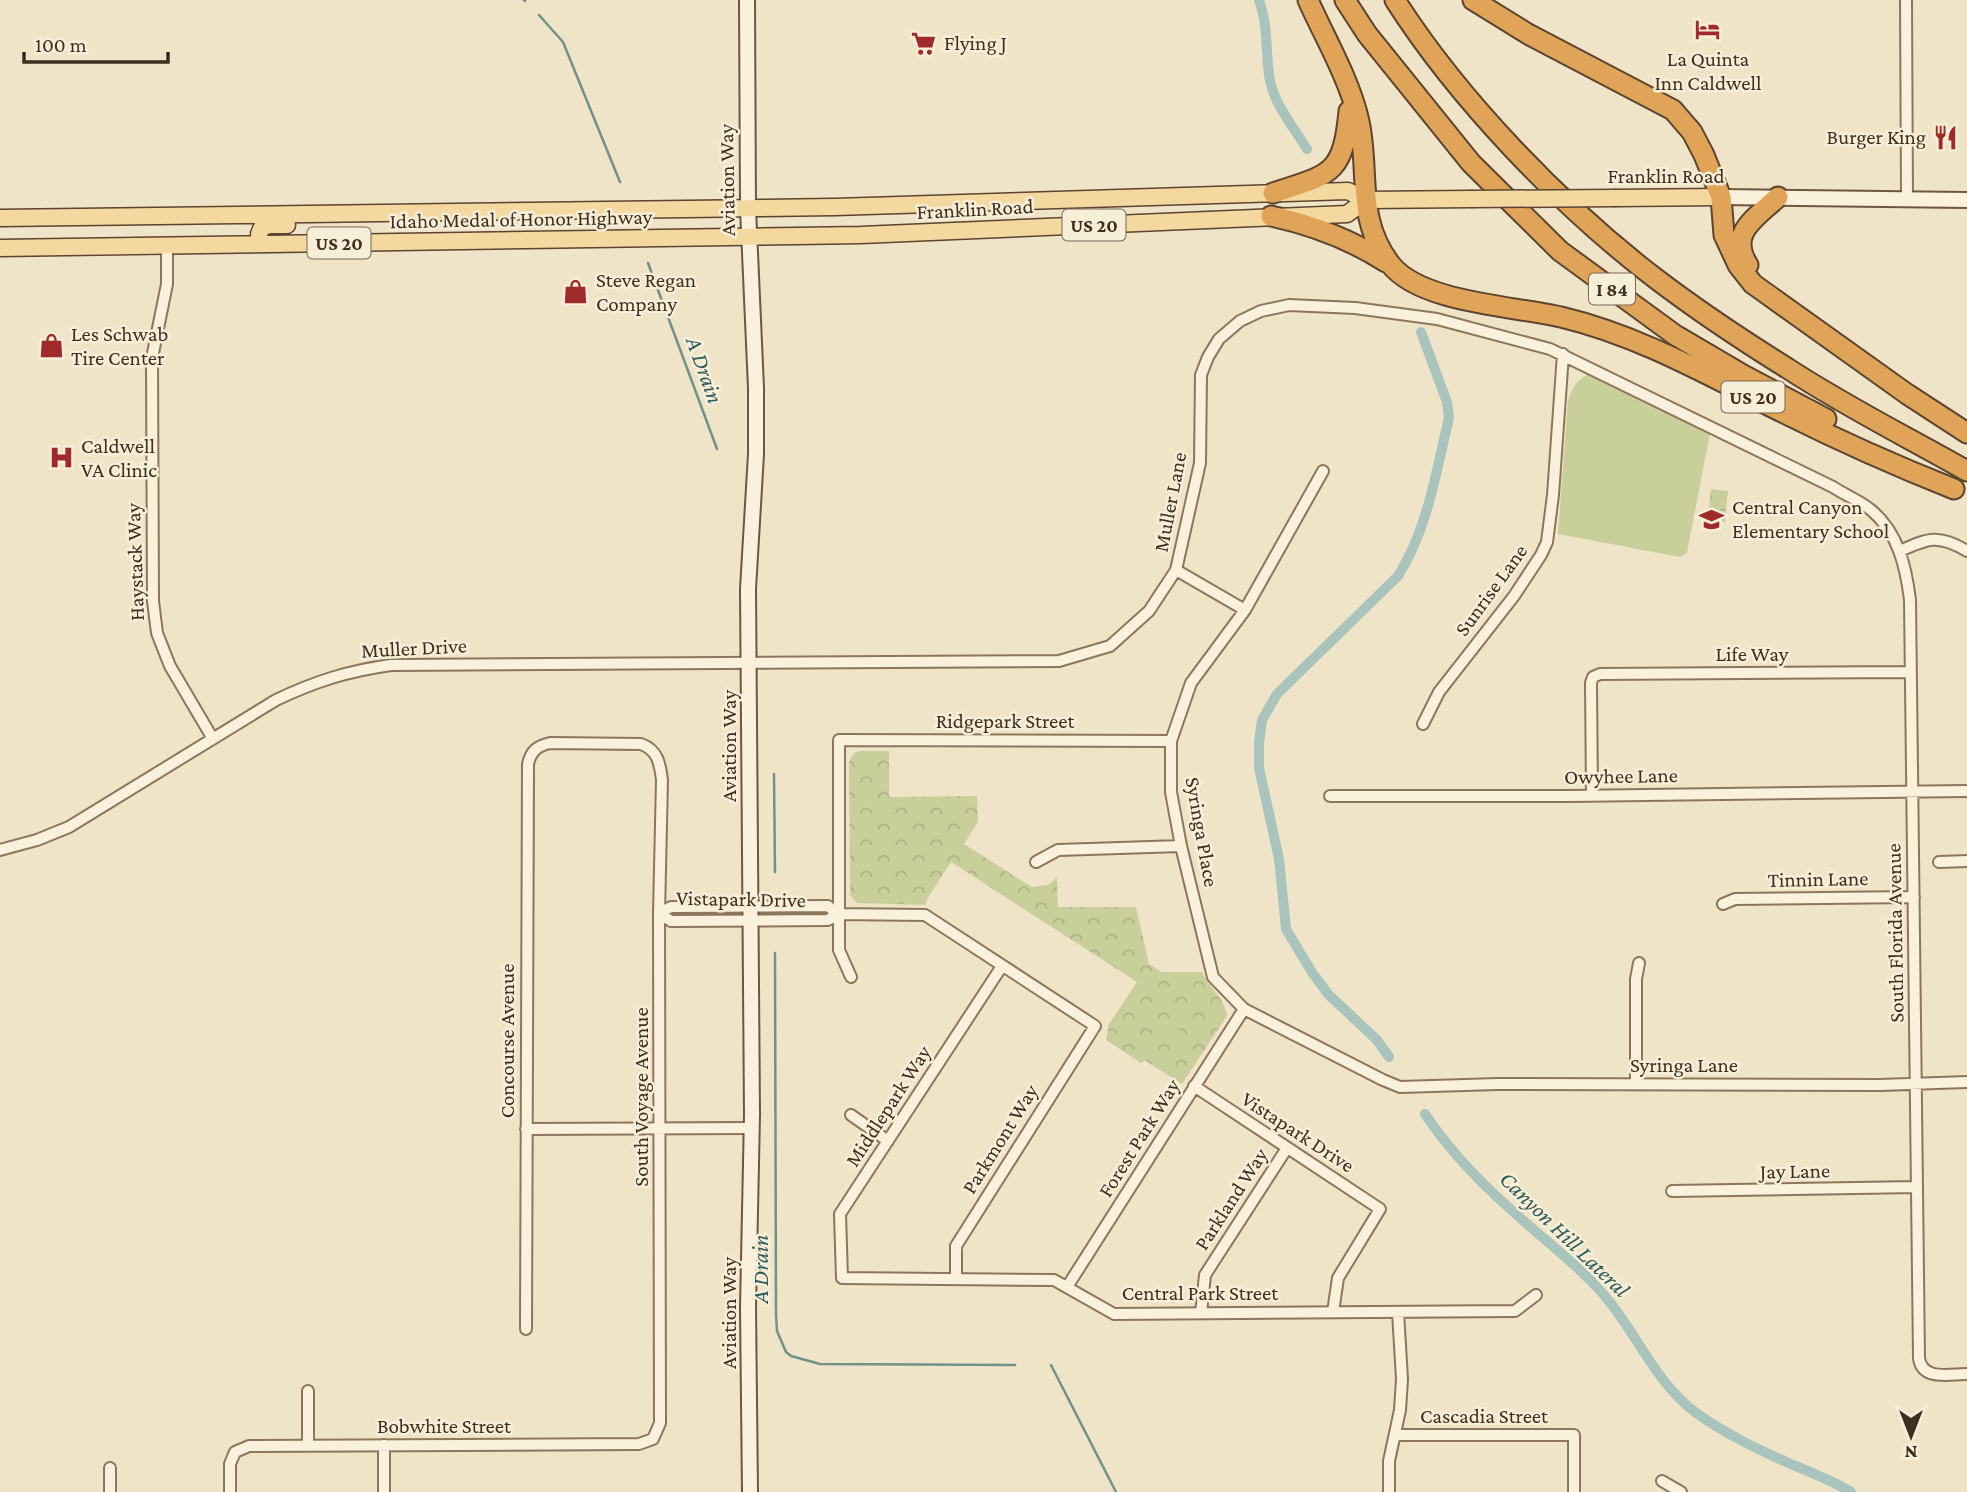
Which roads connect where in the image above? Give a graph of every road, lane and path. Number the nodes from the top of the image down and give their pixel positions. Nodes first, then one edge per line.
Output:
1 (747, 0) edge
2 (1308, 0) edge
3 (1345, 0) edge
4 (1395, 0) edge
5 (1473, 0) edge
6 (1906, 0) edge
7 (1350, 92) junction
8 (1273, 193) junction
9 (1721, 197) junction
10 (1778, 197) junction
11 (1089, 199) junction
12 (1907, 199) junction
13 (1366, 200) junction
14 (1967, 200) edge
15 (748, 208) junction
16 (443, 212) junction
17 (1271, 216) junction
18 (0, 218) edge
19 (949, 232) junction
20 (749, 237) junction
21 (260, 244) junction
22 (167, 246) junction
23 (0, 248) edge
24 (1392, 266) junction
25 (1789, 309) junction
26 (1563, 354) junction
27 (1967, 433) edge
28 (1323, 471) dead end
29 (1967, 471) edge
30 (1960, 493) edge
31 (1871, 510) joint
32 (1900, 551) junction
33 (1967, 551) edge
34 (1176, 570) junction
35 (1245, 610) junction
36 (749, 663) junction
37 (1911, 672) junction
38 (1423, 724) dead end
39 (213, 739) junction
40 (1171, 741) junction
41 (531, 754) joint
42 (1967, 791) edge
43 (1912, 792) junction
44 (1330, 796) dead end
45 (1592, 796) junction
46 (1181, 846) junction
47 (0, 850) edge
48 (1967, 861) edge
49 (1035, 862) dead end
50 (1939, 862) dead end
51 (1914, 897) junction
52 (1723, 904) dead end
53 (659, 913) junction
54 (752, 914) junction
55 (837, 914) junction
56 (1639, 963) dead end
57 (1002, 966) junction
58 (851, 977) dead end
59 (1244, 1009) junction
60 (1095, 1026) joint
61 (1967, 1082) edge
62 (1917, 1083) junction
63 (1636, 1084) junction
64 (1194, 1086) junction
65 (1400, 1087) joint
66 (851, 1115) dead end
67 (752, 1128) junction
68 (526, 1129) junction
69 (661, 1129) junction
70 (888, 1141) junction
71 (1287, 1148) junction
72 (1917, 1187) junction
73 (1672, 1191) dead end
74 (842, 1278) joint
75 (956, 1279) junction
76 (1067, 1287) junction
77 (1536, 1295) dead end
78 (1333, 1312) junction
79 (1398, 1312) junction
80 (1201, 1313) junction
81 (526, 1329) dead end
82 (1967, 1374) edge
83 (308, 1391) dead end
84 (1395, 1435) junction
85 (653, 1439) joint
86 (384, 1445) junction
87 (308, 1446) junction
88 (110, 1468) dead end
89 (1662, 1481) dead end
90 (110, 1492) edge
91 (230, 1492) edge
92 (384, 1492) edge
93 (750, 1492) edge
94 (1390, 1492) edge
95 (1574, 1492) edge
96 (1681, 1492) edge

1 - 15 street, Aviation Way
2 - 7 highway
3 - 30 highway, I 84
4 - 29 highway, I 84
5 - 9 highway
6 - 12 street
7 - 8 highway
7 - 13 highway
8 - 11 main road, Franklin Road / US 20
8 - 13 main road, Franklin Road / US 20
9 - 10 street, Franklin Road
9 - 13 main road, Franklin Road / US 20, bridge
9 - 25 highway
10 - 12 street, Franklin Road
10 - 25 highway
11 - 15 main road, Franklin Road / US 20
11 - 19 main road
12 - 14 street, Franklin Road
13 - 17 main road, Franklin Road / US 20
13 - 24 highway, US 20
15 - 16 main road, Idaho Medal of Honor Highway / US 20
15 - 20 street, Aviation Way
16 - 18 main road, Idaho Medal of Honor Highway / US 20
16 - 21 main road
17 - 19 main road, Franklin Road / US 20
17 - 24 highway, US 20
19 - 20 main road, Franklin Road / US 20
20 - 21 main road, Idaho Medal of Honor Highway / US 20
20 - 36 street, Aviation Way
21 - 22 main road, Idaho Medal of Honor Highway / US 20
22 - 23 main road, Idaho Medal of Honor Highway / US 20
22 - 39 street, Haystack Way
24 - 30 highway, US 20
25 - 27 highway
26 - 31 street, Muller Lane
26 - 34 street, Muller Lane
26 - 38 street, Sunrise Lane
28 - 35 street, Syringa Place
31 - 32 street, South Florida Avenue
32 - 33 street
32 - 37 street, South Florida Avenue
34 - 35 street
34 - 36 street, Muller Lane
35 - 40 street, Syringa Place
36 - 39 street, Muller Drive
36 - 54 street, Aviation Way
37 - 43 street, South Florida Avenue
37 - 45 street, Life Way
39 - 47 street, Muller Drive
40 - 46 street, Syringa Place
40 - 55 street, Ridgepark Street
41 - 53 street, South Voyage Avenue
41 - 68 street, Concourse Avenue
42 - 43 street, Owyhee Lane
43 - 45 street, Owyhee Lane
43 - 51 street, South Florida Avenue
44 - 45 street, Owyhee Lane
46 - 49 street
46 - 59 street, Syringa Place
48 - 50 street
51 - 52 street, Tinnin Lane
51 - 62 street, South Florida Avenue
53 - 54 street, Vistapark Drive
53 - 69 street, South Voyage Avenue
54 - 55 street, Vistapark Drive
54 - 67 street, Aviation Way
55 - 57 street, Vistapark Drive
55 - 58 street
56 - 63 street
57 - 60 street, Vistapark Drive
57 - 70 street, Middlepark Way
59 - 64 street, Forest Park Way
59 - 65 street, Syringa Place
60 - 75 street, Parkmont Way
61 - 62 street, Syringa Lane
62 - 63 street, Syringa Lane
62 - 72 street, South Florida Avenue
63 - 65 street, Syringa Lane
64 - 71 street, Vistapark Drive
64 - 76 street, Forest Park Way
66 - 70 street
67 - 69 street
67 - 93 street, Aviation Way
68 - 69 street
68 - 81 street, Concourse Avenue
69 - 85 street, South Voyage Avenue
70 - 74 street, Middlepark Way
71 - 78 street, Vistapark Drive
71 - 80 street, Parkland Way
72 - 73 street, Jay Lane
72 - 82 street, South Florida Avenue
74 - 75 street, Central Park Street
75 - 76 street, Central Park Street
76 - 80 street, Central Park Street
77 - 79 street, Central Park Street
78 - 79 street, Central Park Street
78 - 80 street, Central Park Street
79 - 84 street
83 - 87 street
84 - 94 street
84 - 95 street, Cascadia Street
85 - 86 street, Bobwhite Street
86 - 87 street, Bobwhite Street
86 - 92 street
87 - 91 street, Bobwhite Street
88 - 90 street
89 - 96 street

